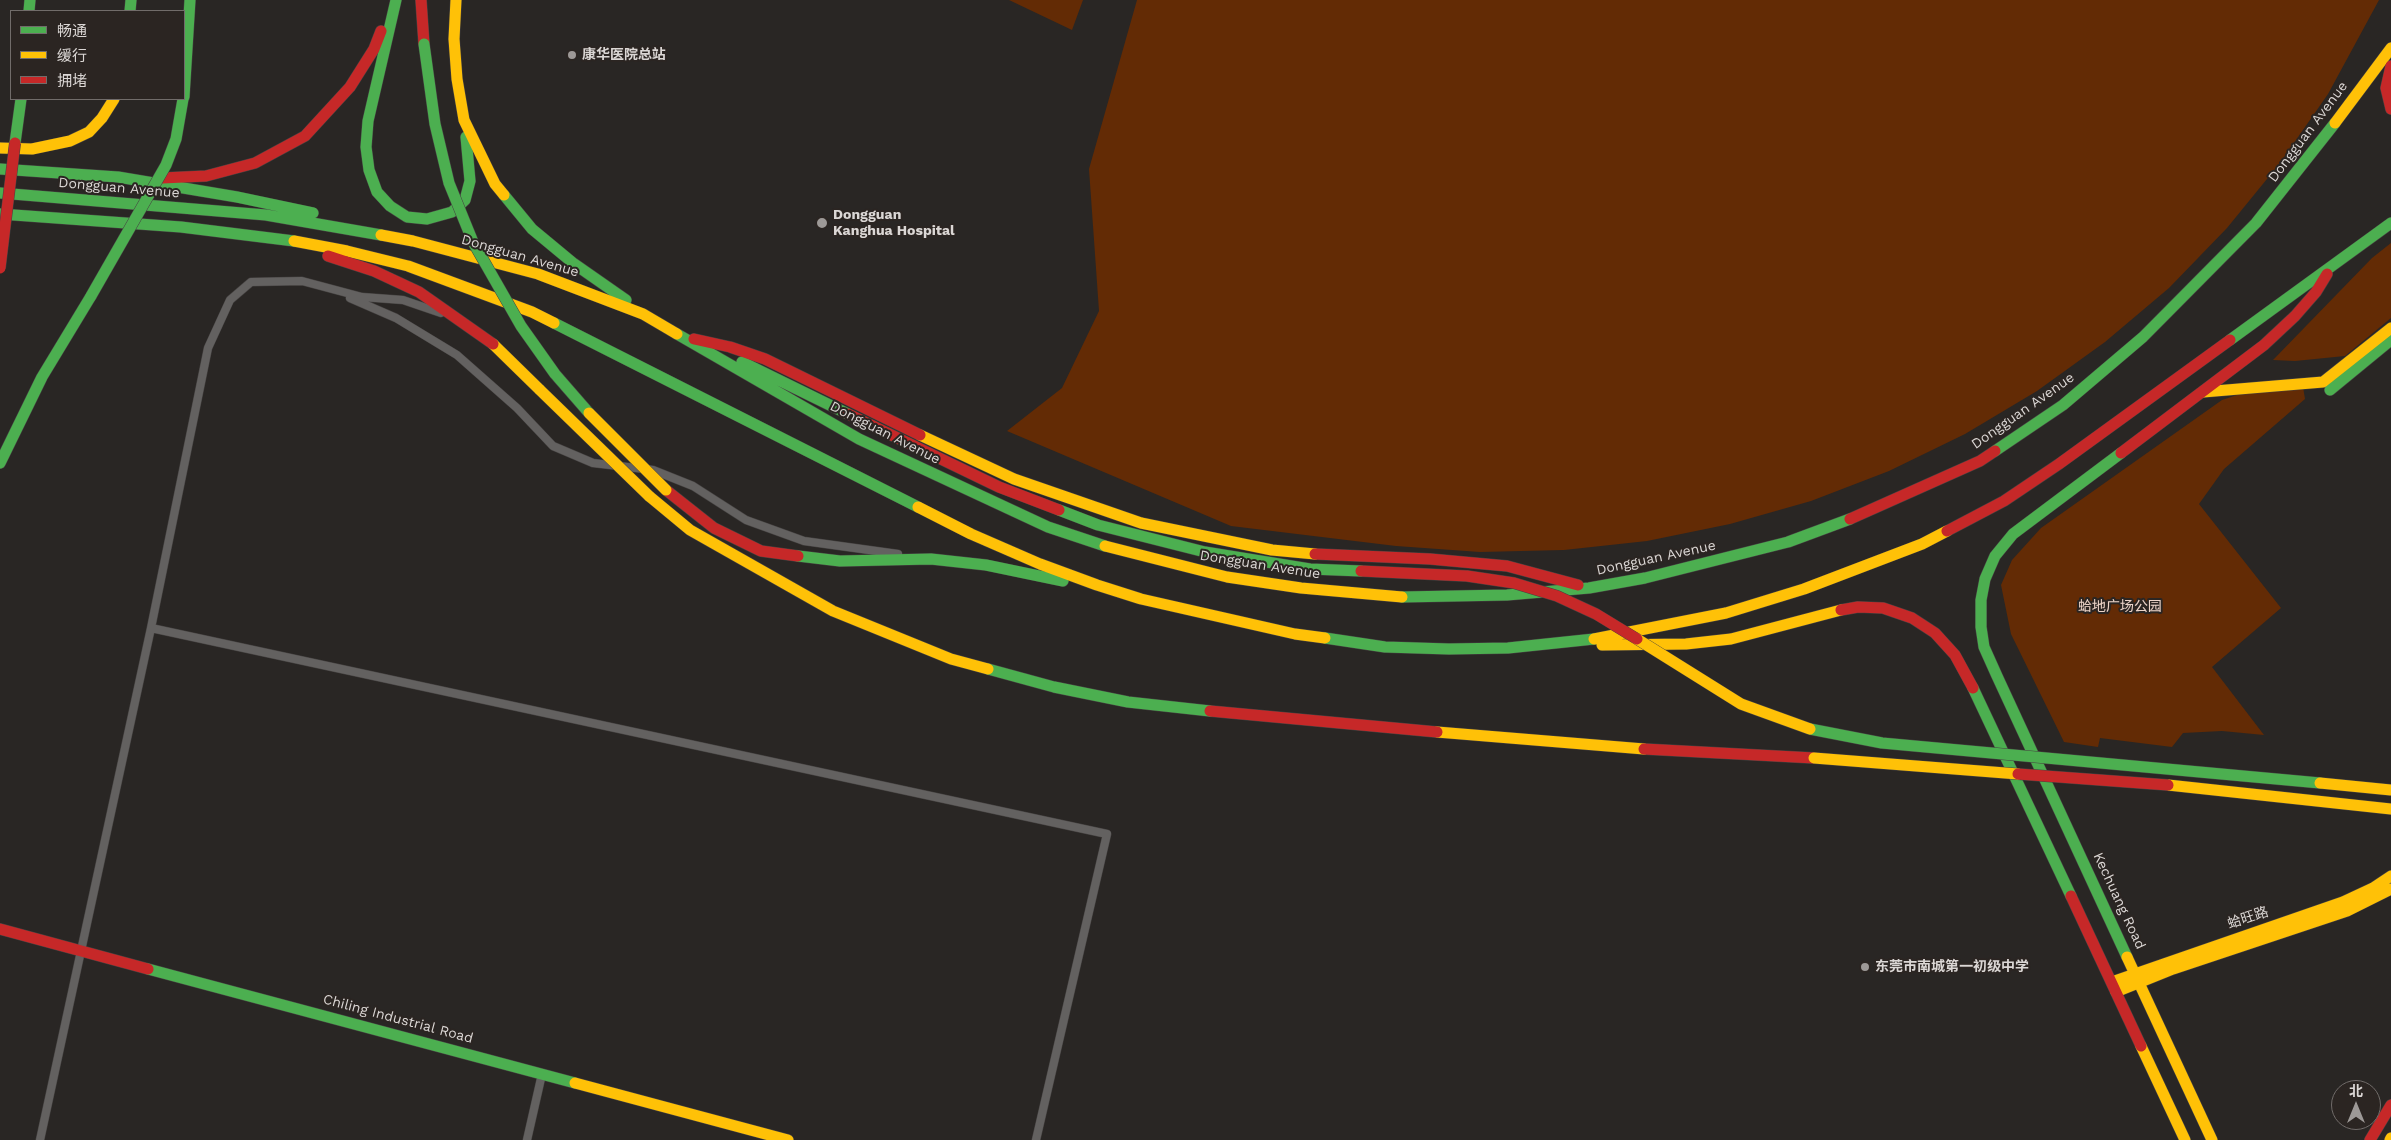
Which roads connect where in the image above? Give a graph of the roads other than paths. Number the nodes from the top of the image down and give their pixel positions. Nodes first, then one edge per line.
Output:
1 (190, 0) edge
2 (395, 0) edge
3 (421, 0) edge
4 (456, 0) edge
5 (2391, 48) edge
6 (2391, 66) edge
7 (185, 90) edge
8 (21, 100) edge
9 (113, 100) edge
10 (184, 100) edge
11 (2391, 109) edge
12 (464, 120) junction
13 (0, 148) edge
14 (0, 169) edge
15 (118, 178) junction
16 (0, 193) edge
17 (0, 214) edge
18 (2391, 223) edge
19 (265, 236) junction
20 (413, 241) junction
21 (2331, 267) junction
22 (0, 268) edge
23 (330, 288) junction
24 (462, 320) junction
25 (667, 327) junction
26 (2391, 328) edge
27 (686, 337) junction
28 (2391, 340) edge
29 (2327, 386) junction
30 (2203, 392) junction
31 (0, 463) edge
32 (714, 528) junction
33 (931, 559) junction
34 (774, 579) junction
35 (1589, 588) junction
36 (1141, 599) junction
37 (151, 628) junction
38 (1573, 642) junction
39 (2391, 790) edge
40 (2391, 809) edge
41 (2391, 876) edge
42 (2391, 889) edge
43 (0, 928) edge
44 (82, 949) junction
45 (2138, 977) junction
46 (2114, 987) junction
47 (542, 1074) junction
48 (2391, 1105) edge
49 (40, 1140) edge
50 (528, 1140) edge
51 (788, 1140) edge
52 (1036, 1140) edge
53 (2185, 1140) edge
54 (2212, 1140) edge
55 (2370, 1140) edge

1 - 7 main road
2 - 12 main road
2 - 15 main road
3 - 32 main road, bridge
4 - 12 main road
5 - 35 main road, Dongguan Avenue
6 - 11 main road
8 - 22 main road, bridge
9 - 13 main road
10 - 31 main road, bridge
12 - 25 main road
14 - 15 main road
15 - 20 main road
16 - 20 main road, Dongguan Avenue
17 - 19 main road
18 - 21 main road
19 - 24 main road
19 - 36 main road
20 - 25 main road, Dongguan Avenue
21 - 30 main road, Kechuang Road
21 - 38 main road
23 - 24 street
23 - 33 street
23 - 37 street
24 - 34 main road, bridge
25 - 27 main road, Dongguan Avenue
26 - 29 main road
27 - 35 main road
27 - 35 main road, Dongguan Avenue
27 - 39 main road, bridge
28 - 29 main road
29 - 30 main road
30 - 45 main road, Kechuang Road
32 - 33 main road
32 - 34 main road
33 - 36 main road
34 - 40 main road, bridge
36 - 38 main road
37 - 44 street
37 - 52 street
38 - 46 main road
41 - 45 main road, 蛤旺路
42 - 45 main road, 蛤旺路
43 - 44 main road, Chiling Industrial Road
44 - 47 main road, Chiling Industrial Road
44 - 49 street
45 - 46 main road, 蛤旺路
45 - 54 main road, Kechuang Road
46 - 53 main road
47 - 50 street
47 - 51 main road, Chiling Industrial Road
48 - 55 main road

